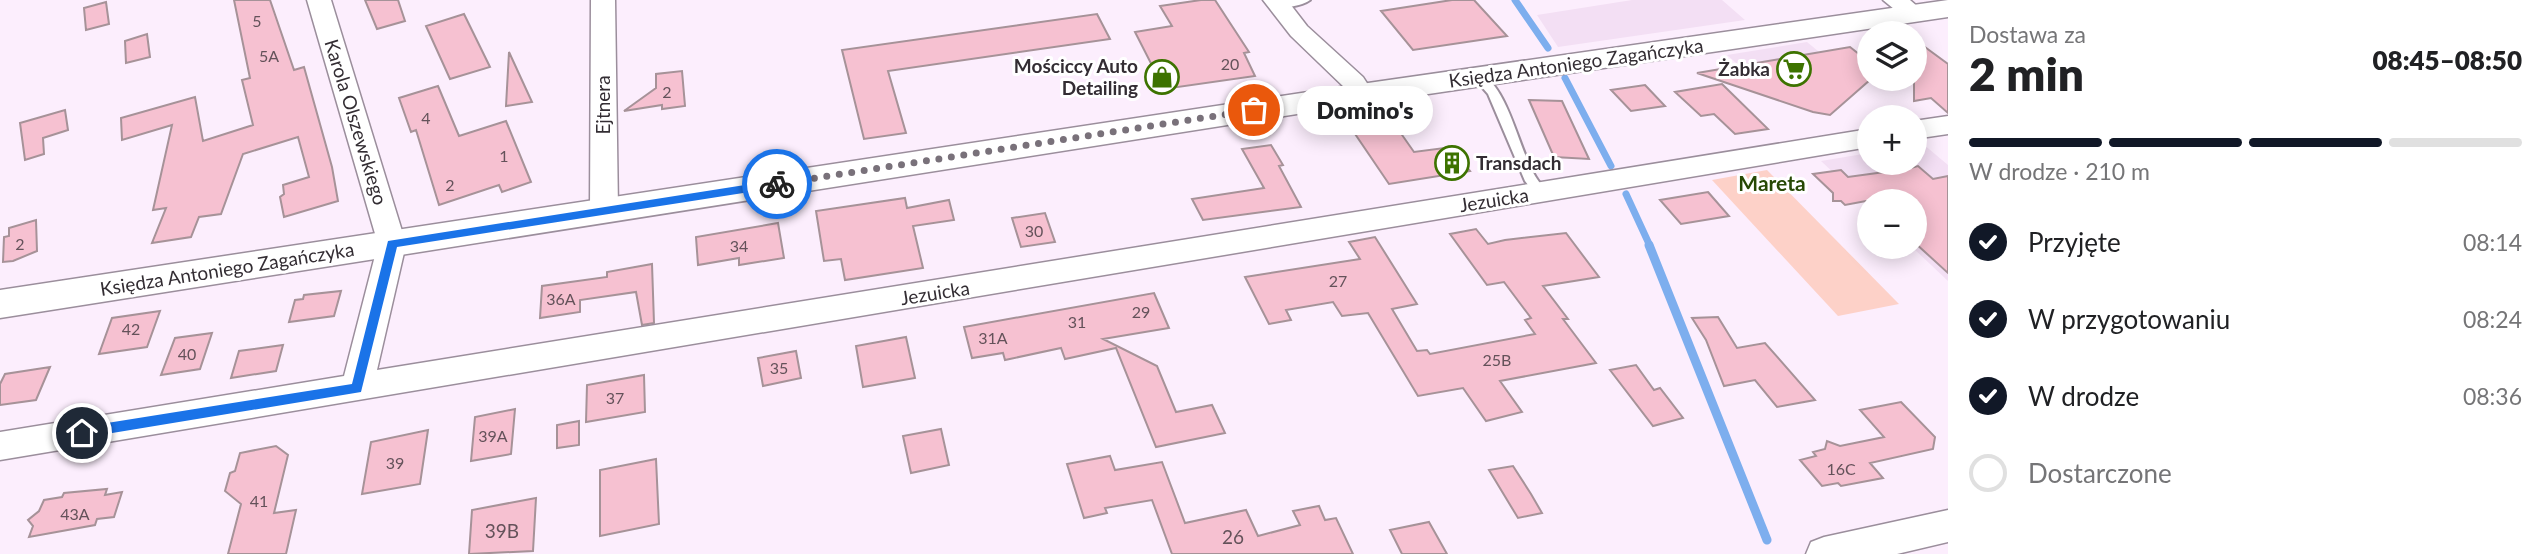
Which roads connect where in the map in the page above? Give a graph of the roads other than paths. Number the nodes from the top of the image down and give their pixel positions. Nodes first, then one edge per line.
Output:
1 (319, 0) edge
2 (603, 0) edge
3 (1305, 0) edge
4 (1277, 2) edge
5 (1904, 6) edge
6 (1948, 8) edge
7 (1479, 77) junction
8 (1361, 94) junction
9 (1948, 125) edge
10 (1927, 128) edge
11 (1857, 140) edge
12 (1541, 192) junction
13 (604, 211) junction
14 (392, 244) junction
15 (0, 304) edge
16 (357, 388) junction
17 (0, 446) edge
18 (1948, 526) edge
19 (1825, 554) edge

1 - 14 street, Karola Olszewskiego
2 - 13 street, Ejtnera
3 - 4 lane
4 - 8 street
5 - 6 street, Księdza Antoniego Zagańczyka
5 - 7 street, Księdza Antoniego Zagańczyka
7 - 8 street, Księdza Antoniego Zagańczyka
7 - 12 lane
8 - 13 street, Księdza Antoniego Zagańczyka
9 - 10 street
11 - 12 street, Jezuicka
12 - 16 street, Jezuicka
13 - 14 street, Księdza Antoniego Zagańczyka
14 - 15 street, Księdza Antoniego Zagańczyka
14 - 16 street
16 - 17 street, Jezuicka
18 - 19 street

